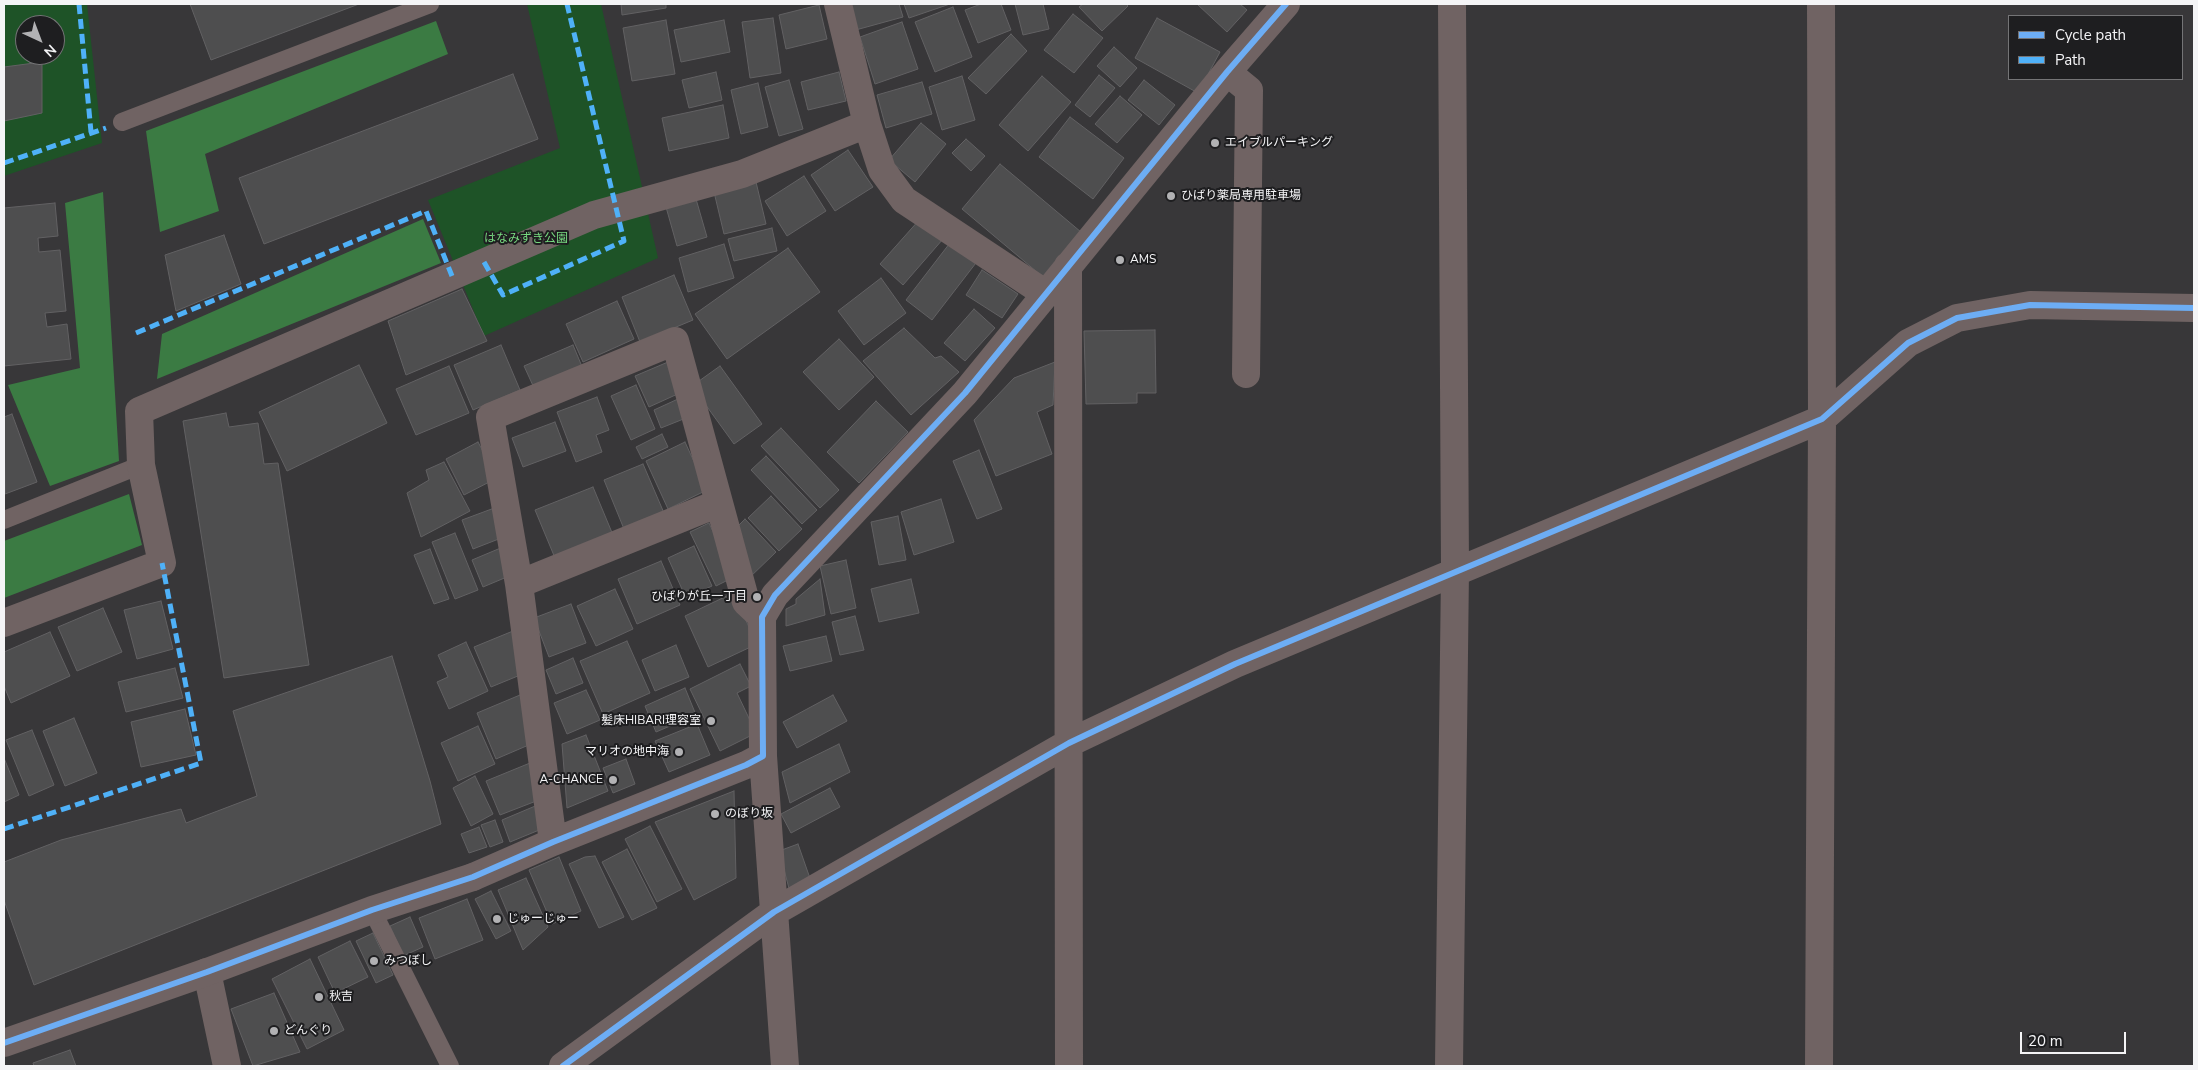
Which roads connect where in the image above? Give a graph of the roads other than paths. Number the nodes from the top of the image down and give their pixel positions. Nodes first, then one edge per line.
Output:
1 (430, 4) edge
2 (838, 4) edge
3 (1286, 4) edge
4 (1452, 4) edge
5 (1821, 4) edge
6 (1227, 72) junction
7 (122, 122) dead end
8 (867, 124) junction
9 (1068, 266) junction
10 (1046, 294) junction
11 (2194, 308) edge
12 (1246, 374) dead end
13 (1822, 419) junction
14 (141, 465) junction
15 (719, 503) junction
16 (4, 520) edge
17 (1455, 571) junction
18 (518, 584) junction
19 (762, 617) junction
20 (4, 623) edge
21 (1069, 743) junction
22 (763, 756) junction
23 (553, 842) junction
24 (372, 910) junction
25 (774, 912) junction
26 (208, 972) junction
27 (4, 1043) edge
28 (228, 1066) edge
29 (450, 1066) edge
30 (563, 1066) edge
31 (785, 1066) edge
32 (1069, 1066) edge
33 (1449, 1066) edge
34 (1819, 1066) edge

1 - 7 lane
2 - 8 street
3 - 6 street
4 - 17 street
5 - 13 street
6 - 9 street
6 - 12 street
8 - 10 street
8 - 14 street
9 - 10 street
9 - 21 street
10 - 19 street
11 - 13 street
13 - 17 street
13 - 34 street
14 - 16 lane
14 - 20 street
15 - 18 street
15 - 18 street
15 - 19 street
17 - 21 street
17 - 33 street
18 - 23 street
19 - 22 street
21 - 25 street
21 - 32 street
22 - 23 street
22 - 25 street
23 - 24 street
24 - 26 street
24 - 29 lane
25 - 30 street
25 - 31 street
26 - 27 street
26 - 28 street

